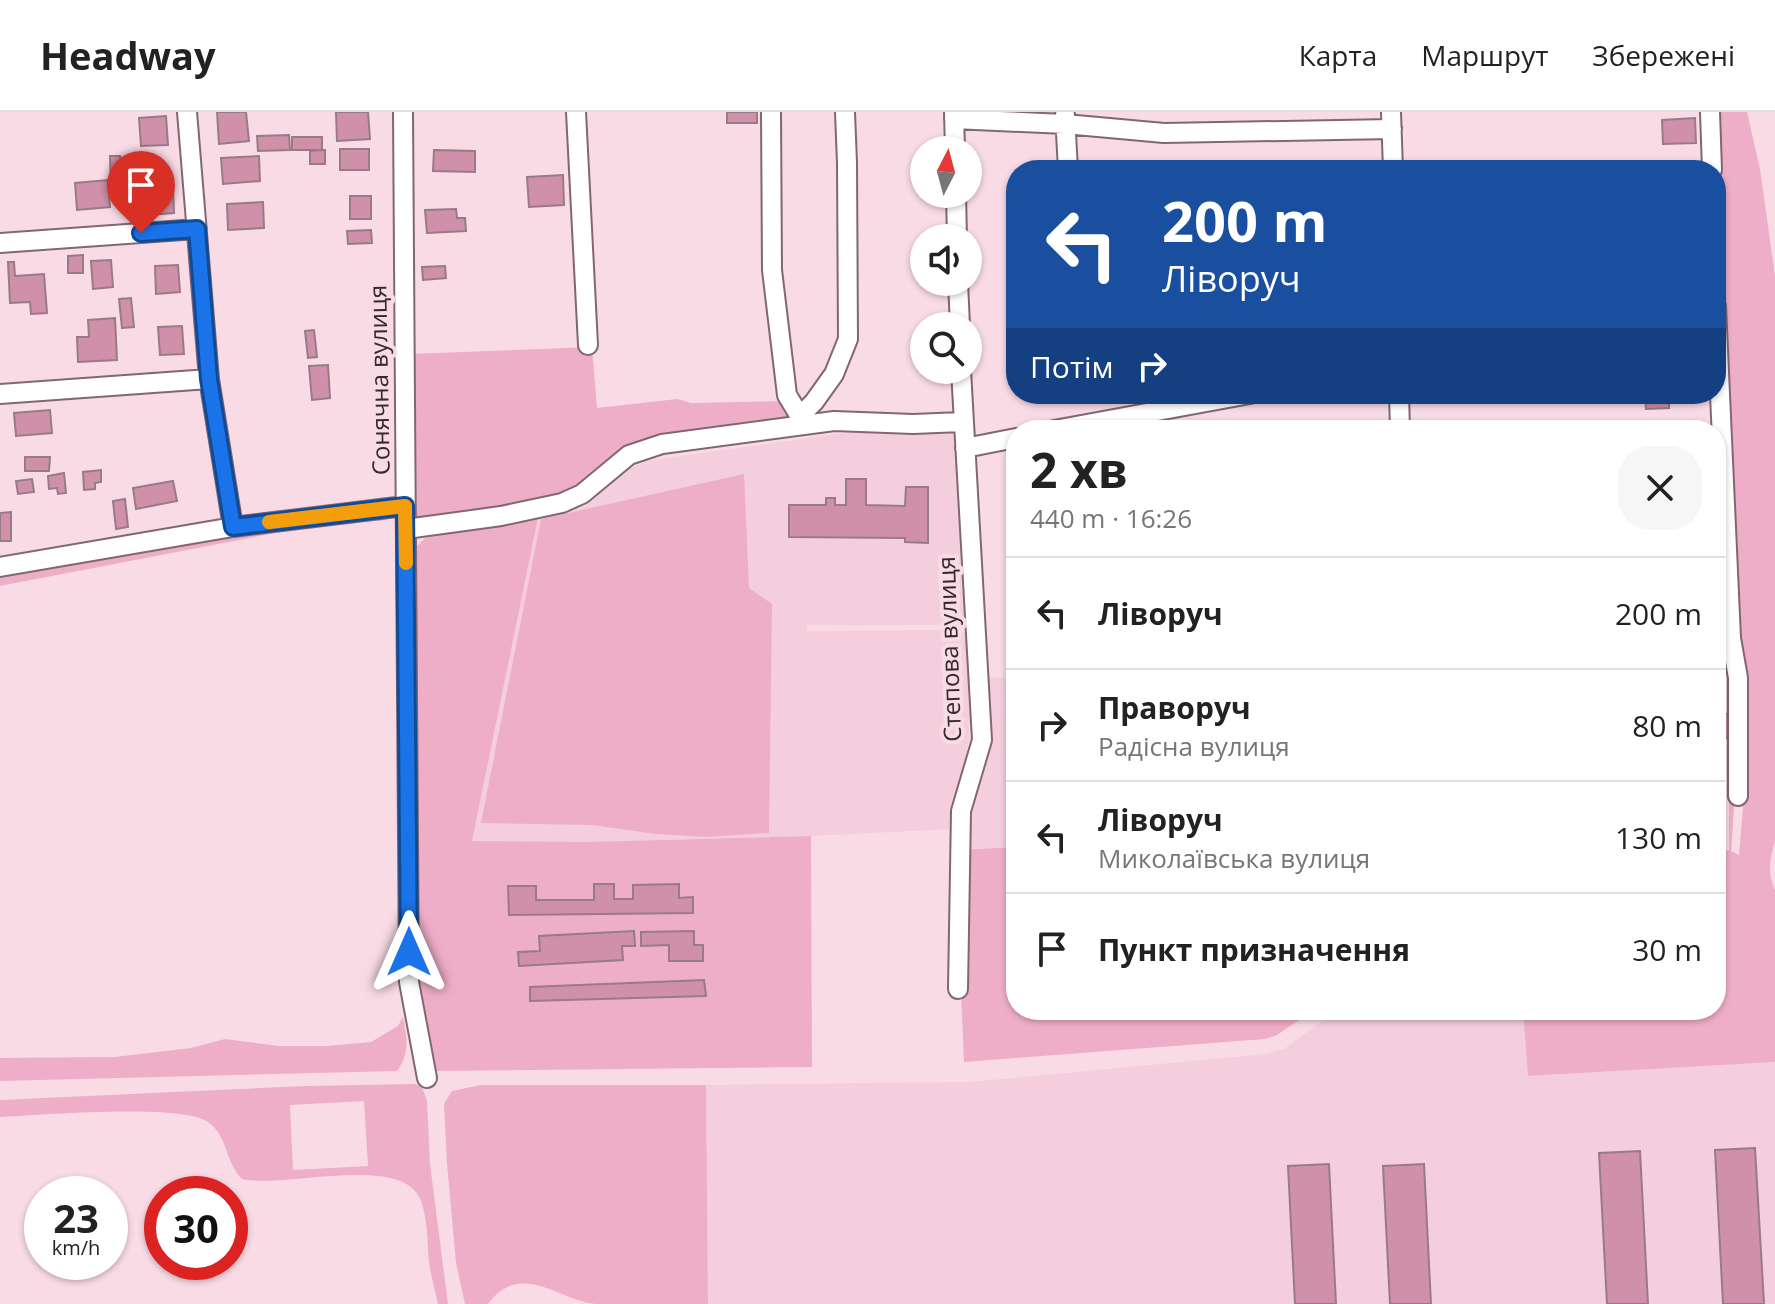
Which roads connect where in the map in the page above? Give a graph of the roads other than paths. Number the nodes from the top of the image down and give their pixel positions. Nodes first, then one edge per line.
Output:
1 (187, 112) edge
2 (403, 112) edge
3 (576, 112) edge
4 (771, 112) edge
5 (845, 112) edge
6 (1710, 112) edge
7 (954, 116) edge
8 (1065, 118) edge
9 (1392, 120) edge
10 (955, 136) edge
11 (1067, 160) edge
12 (1393, 160) edge
13 (1712, 160) edge
14 (197, 229) junction
15 (0, 243) edge
16 (588, 345) dead end
17 (209, 379) junction
18 (961, 384) edge
19 (0, 394) edge
20 (787, 395) junction
21 (1196, 404) edge
22 (1108, 420) edge
23 (802, 421) junction
24 (962, 422) junction
25 (766, 429) junction
26 (1006, 440) edge
27 (965, 448) junction
28 (405, 506) junction
29 (233, 527) junction
30 (1726, 527) edge
31 (406, 529) junction
32 (0, 567) edge
33 (1738, 796) dead end
34 (958, 989) dead end
35 (427, 1078) dead end

1 - 14 street
2 - 28 street, Сонячна вулиця
3 - 16 street
4 - 20 street
5 - 23 street
6 - 13 street
7 - 8 street
7 - 10 street
8 - 9 street
8 - 11 street
9 - 12 street
14 - 15 street
14 - 17 street
17 - 19 street
17 - 29 street
18 - 24 street, Степова вулиця
20 - 23 street
20 - 25 street
21 - 22 street
23 - 24 street
23 - 25 street
24 - 27 street, Степова вулиця
25 - 31 street
26 - 27 street
27 - 34 street, Степова вулиця
28 - 29 street
28 - 31 street, Сонячна вулиця
29 - 32 street
30 - 33 street
31 - 35 street, Сонячна вулиця

